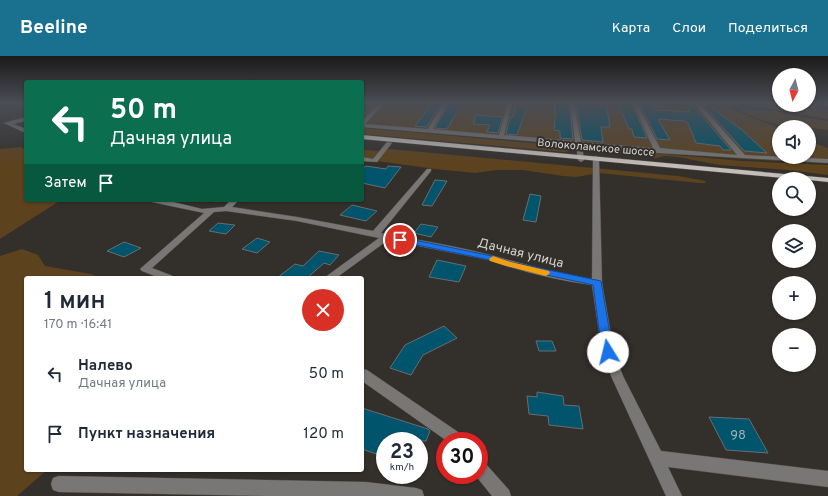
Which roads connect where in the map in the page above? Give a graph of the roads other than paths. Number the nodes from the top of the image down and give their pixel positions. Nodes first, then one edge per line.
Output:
1 (8, 124) edge
2 (434, 124) edge
3 (505, 124) edge
4 (576, 124) edge
5 (645, 124) edge
6 (714, 124) edge
7 (364, 125) edge
8 (24, 130) edge
9 (429, 131) junction
10 (501, 137) junction
11 (364, 139) edge
12 (364, 139) edge
13 (389, 142) junction
14 (579, 144) junction
15 (658, 150) junction
16 (743, 157) junction
17 (828, 157) edge
18 (581, 159) junction
19 (364, 160) edge
20 (596, 160) junction
21 (429, 170) dead end
22 (772, 178) edge
23 (828, 180) edge
24 (816, 183) edge
25 (828, 184) edge
26 (164, 202) edge
27 (234, 202) edge
28 (226, 209) junction
29 (211, 211) junction
30 (374, 235) junction
31 (386, 237) junction
32 (164, 276) edge
33 (332, 276) edge
34 (597, 283) junction
35 (364, 375) edge
36 (446, 432) edge
37 (656, 458) junction
38 (488, 479) edge
39 (828, 479) edge
40 (59, 484) dead end
41 (416, 496) edge
42 (502, 496) edge
43 (674, 496) edge

1 - 8 street
2 - 9 street
3 - 10 street
4 - 14 street
5 - 15 street
6 - 16 street
7 - 9 street
9 - 10 street
10 - 14 street
11 - 13 main road, Волоколамское шоссе
12 - 18 main road, Волоколамское шоссе
13 - 18 main road, Волоколамское шоссе
13 - 19 street
14 - 15 street
14 - 18 street
15 - 16 street
16 - 17 street
18 - 20 main road, Волоколамское шоссе
20 - 22 main road, Волоколамское шоссе
20 - 23 main road, Волоколамское шоссе
20 - 34 street
21 - 30 street
24 - 25 main road
26 - 29 street, Дачная улица
27 - 28 street
28 - 29 street, Дачная улица
28 - 30 street, Дачная улица
29 - 32 street
30 - 31 street, Дачная улица
31 - 33 street
31 - 34 street, Дачная улица
34 - 37 street
35 - 36 street
37 - 39 street
37 - 43 street
38 - 42 street
40 - 41 street

